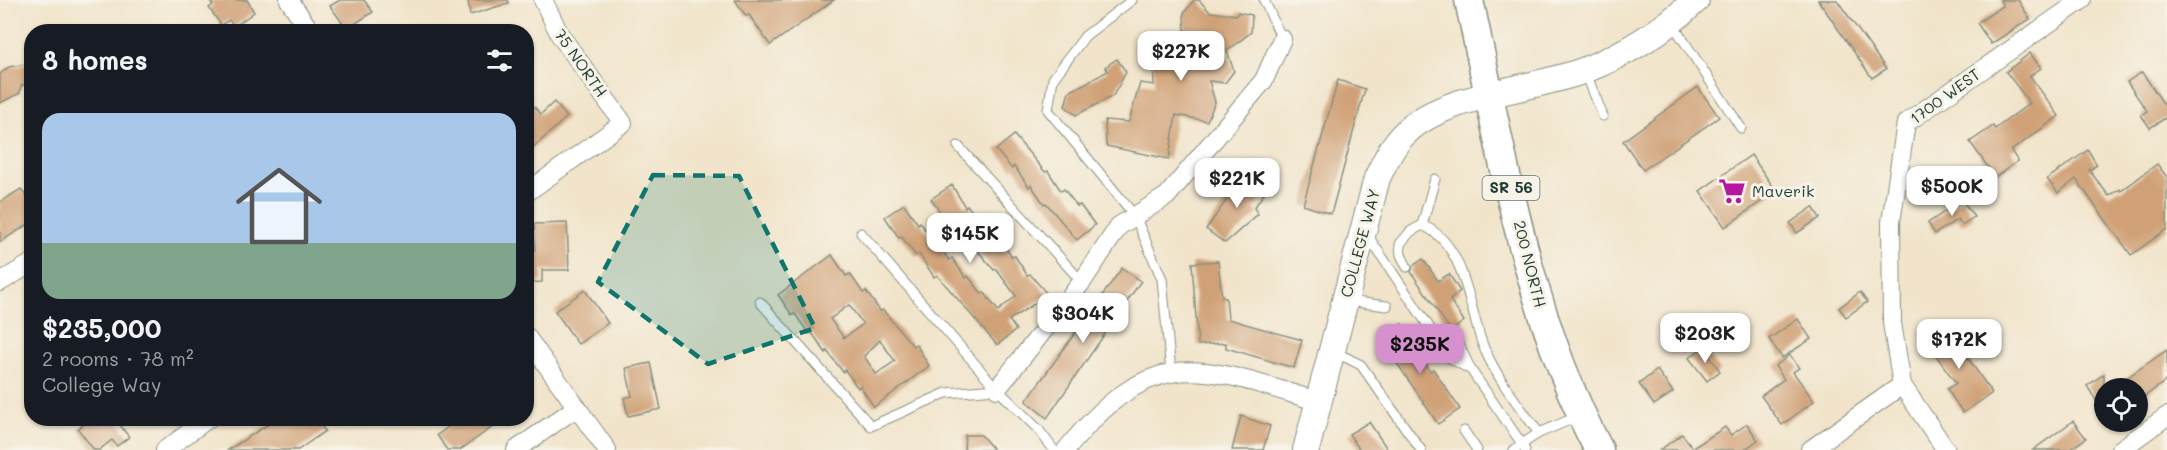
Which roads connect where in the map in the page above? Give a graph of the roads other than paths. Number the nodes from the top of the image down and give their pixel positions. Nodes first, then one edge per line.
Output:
1 (289, 0) edge
2 (543, 0) edge
3 (1132, 0) edge
4 (1264, 0) edge
5 (1469, 0) edge
6 (1696, 0) edge
7 (2082, 0) edge
8 (1672, 23) junction
9 (306, 24) edge
10 (1282, 39) joint
11 (1584, 70) junction
12 (1490, 97) junction
13 (1603, 116) dead end
14 (1741, 128) dead end
15 (958, 146) dead end
16 (1434, 179) dead end
17 (534, 187) edge
18 (1135, 216) junction
19 (1422, 225) junction
20 (1364, 230) junction
21 (861, 234) dead end
22 (1407, 267) dead end
23 (24, 268) edge
24 (0, 282) edge
25 (1082, 282) junction
26 (1345, 301) junction
27 (760, 302) dead end
28 (1387, 306) dead end
29 (534, 347) edge
30 (1460, 347) dead end
31 (1333, 351) junction
32 (1471, 370) junction
33 (1171, 372) junction
34 (1902, 385) junction
35 (997, 389) junction
36 (1320, 402) junction
37 (577, 407) junction
38 (1581, 415) junction
39 (2167, 416) edge
40 (197, 426) edge
41 (1464, 431) dead end
42 (1539, 433) junction
43 (1520, 448) edge
44 (165, 450) edge
45 (516, 450) edge
46 (607, 450) edge
47 (1054, 450) edge
48 (1066, 450) edge
49 (1306, 450) edge
50 (1421, 450) edge
51 (1477, 450) edge
52 (1599, 450) edge
53 (1810, 450) edge
54 (1946, 450) edge
55 (2120, 450) edge

1 - 9 street
2 - 17 street, 75 NORTH
3 - 18 lane
4 - 10 lane
5 - 12 main road, 200 NORTH / SR 56
6 - 8 main road, COLLEGE WAY
7 - 34 street, 1700 WEST
8 - 11 main road, COLLEGE WAY
8 - 14 lane
10 - 18 street
11 - 12 main road, COLLEGE WAY
11 - 13 lane
12 - 20 main road, COLLEGE WAY
12 - 38 main road, 200 NORTH / SR 56
15 - 25 lane
16 - 19 lane
18 - 25 street
18 - 33 lane
19 - 22 lane
19 - 42 lane
20 - 26 main road, COLLEGE WAY
20 - 32 lane
21 - 35 lane
23 - 24 street
25 - 35 street
26 - 28 lane
26 - 31 main road, COLLEGE WAY
27 - 35 lane
29 - 37 street
30 - 32 lane
31 - 36 main road, COLLEGE WAY
31 - 50 lane
32 - 43 lane
33 - 36 street
33 - 48 street
34 - 53 street
34 - 54 street, 1700 WEST
35 - 47 lane
36 - 49 main road, COLLEGE WAY
37 - 45 street
37 - 46 street
38 - 42 lane
38 - 52 main road, 200 NORTH / SR 56
39 - 55 street
40 - 44 street
41 - 51 lane
42 - 43 lane

